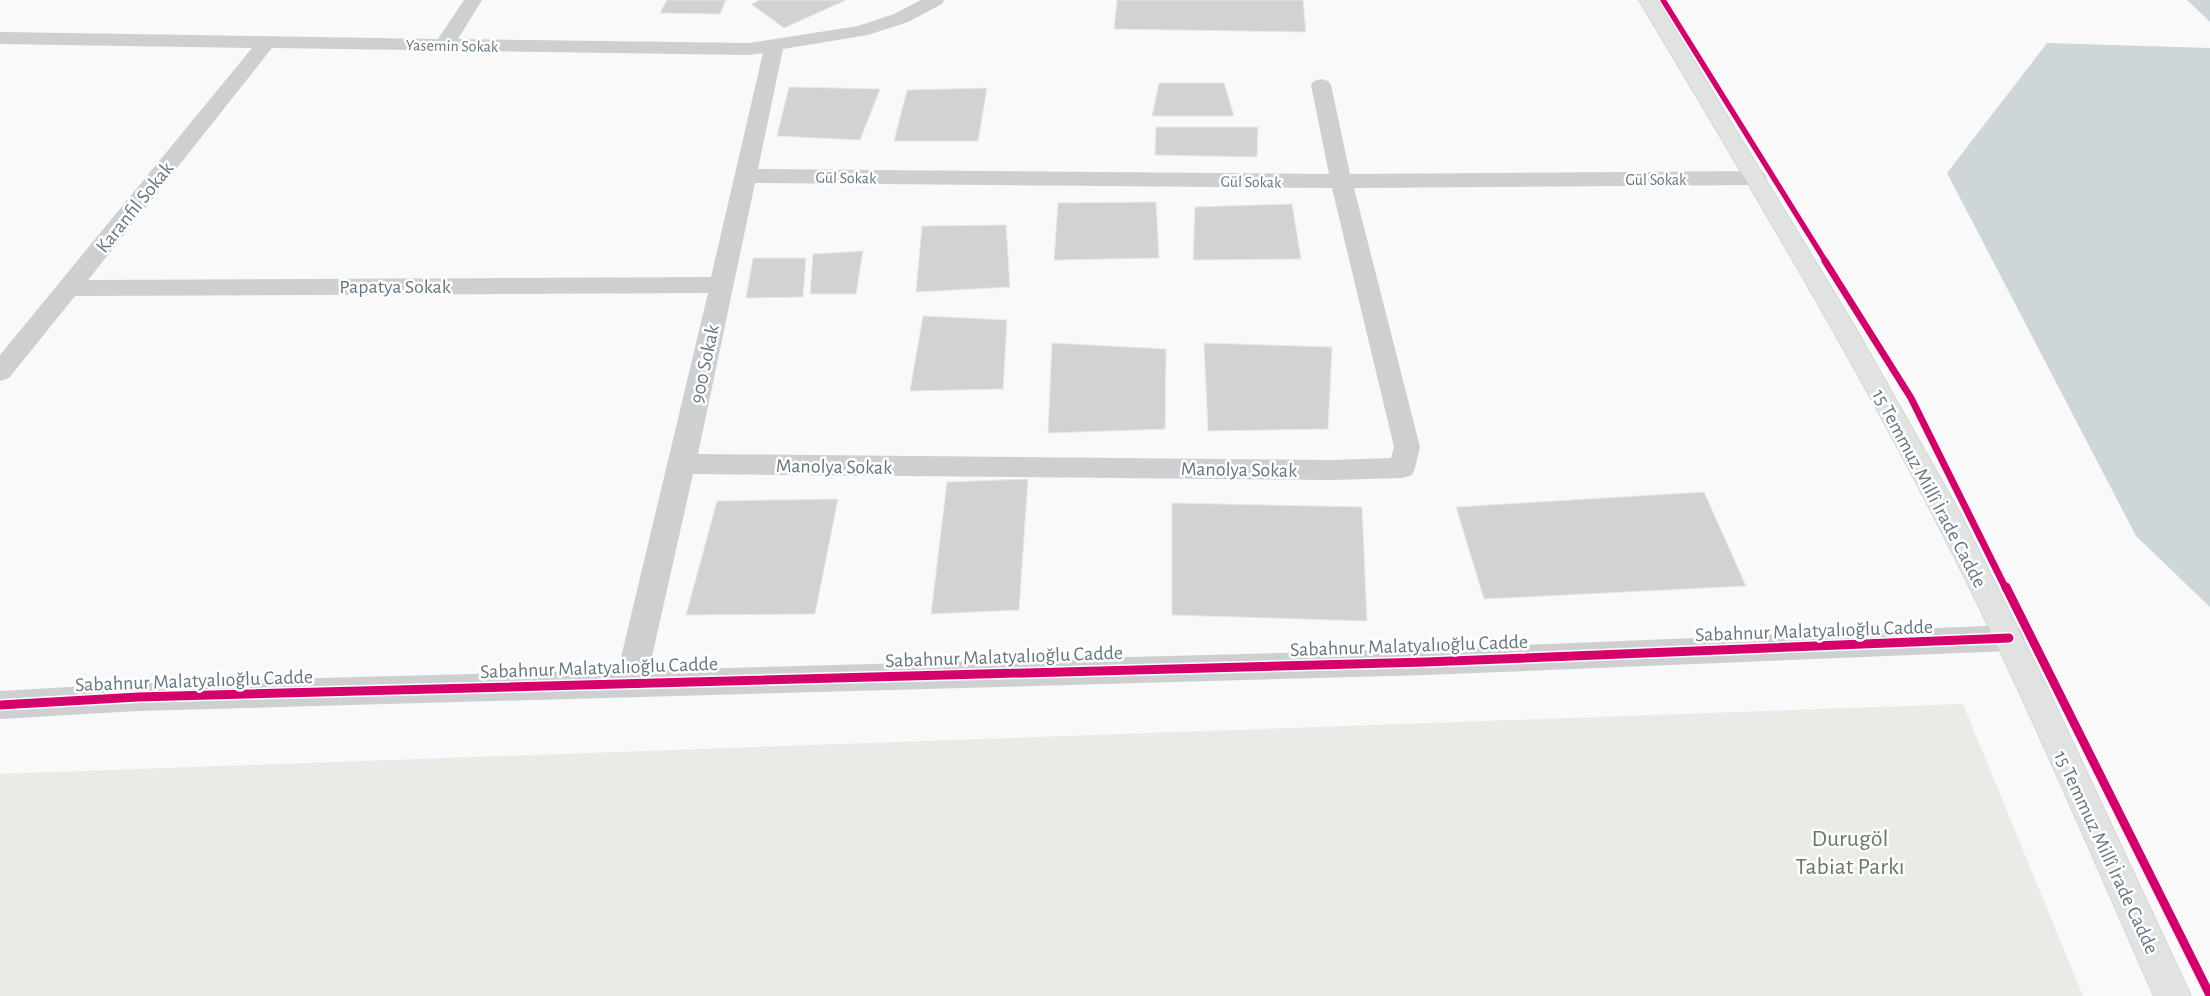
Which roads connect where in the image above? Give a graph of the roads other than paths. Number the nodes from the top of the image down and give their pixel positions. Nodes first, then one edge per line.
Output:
1 (473, 0) edge
2 (935, 0) edge
3 (1648, 0) edge
4 (0, 38) edge
5 (267, 42) junction
6 (444, 45) junction
7 (774, 45) junction
8 (1321, 85) dead end
9 (745, 176) junction
10 (1756, 178) junction
11 (1341, 182) junction
12 (721, 285) junction
13 (69, 288) junction
14 (0, 372) edge
15 (682, 464) junction
16 (2009, 638) junction
17 (631, 682) junction
18 (0, 705) edge
19 (2173, 996) edge

1 - 6 street
2 - 7 street, Yasemin Sokak
3 - 10 main road, 15 Temmuz Millî İrade Cadde
4 - 5 street, Yasemin Sokak
5 - 6 street, Yasemin Sokak
5 - 13 street, Karanfil Sokak
6 - 7 street, Yasemin Sokak
7 - 9 street, 900 Sokak
8 - 11 street, Manolya Sokak
9 - 11 street, Gül Sokak
9 - 12 street, 900 Sokak
10 - 11 street, Gül Sokak
10 - 16 main road, 15 Temmuz Millî İrade Cadde
11 - 15 street, Manolya Sokak
12 - 13 street, Papatya Sokak
12 - 15 street, 900 Sokak
13 - 14 street, Karanfil Sokak
15 - 17 street, 900 Sokak
16 - 17 street, Sabahnur Malatyalıoğlu Cadde
16 - 19 main road, 15 Temmuz Millî İrade Cadde
17 - 18 street, Sabahnur Malatyalıoğlu Cadde

